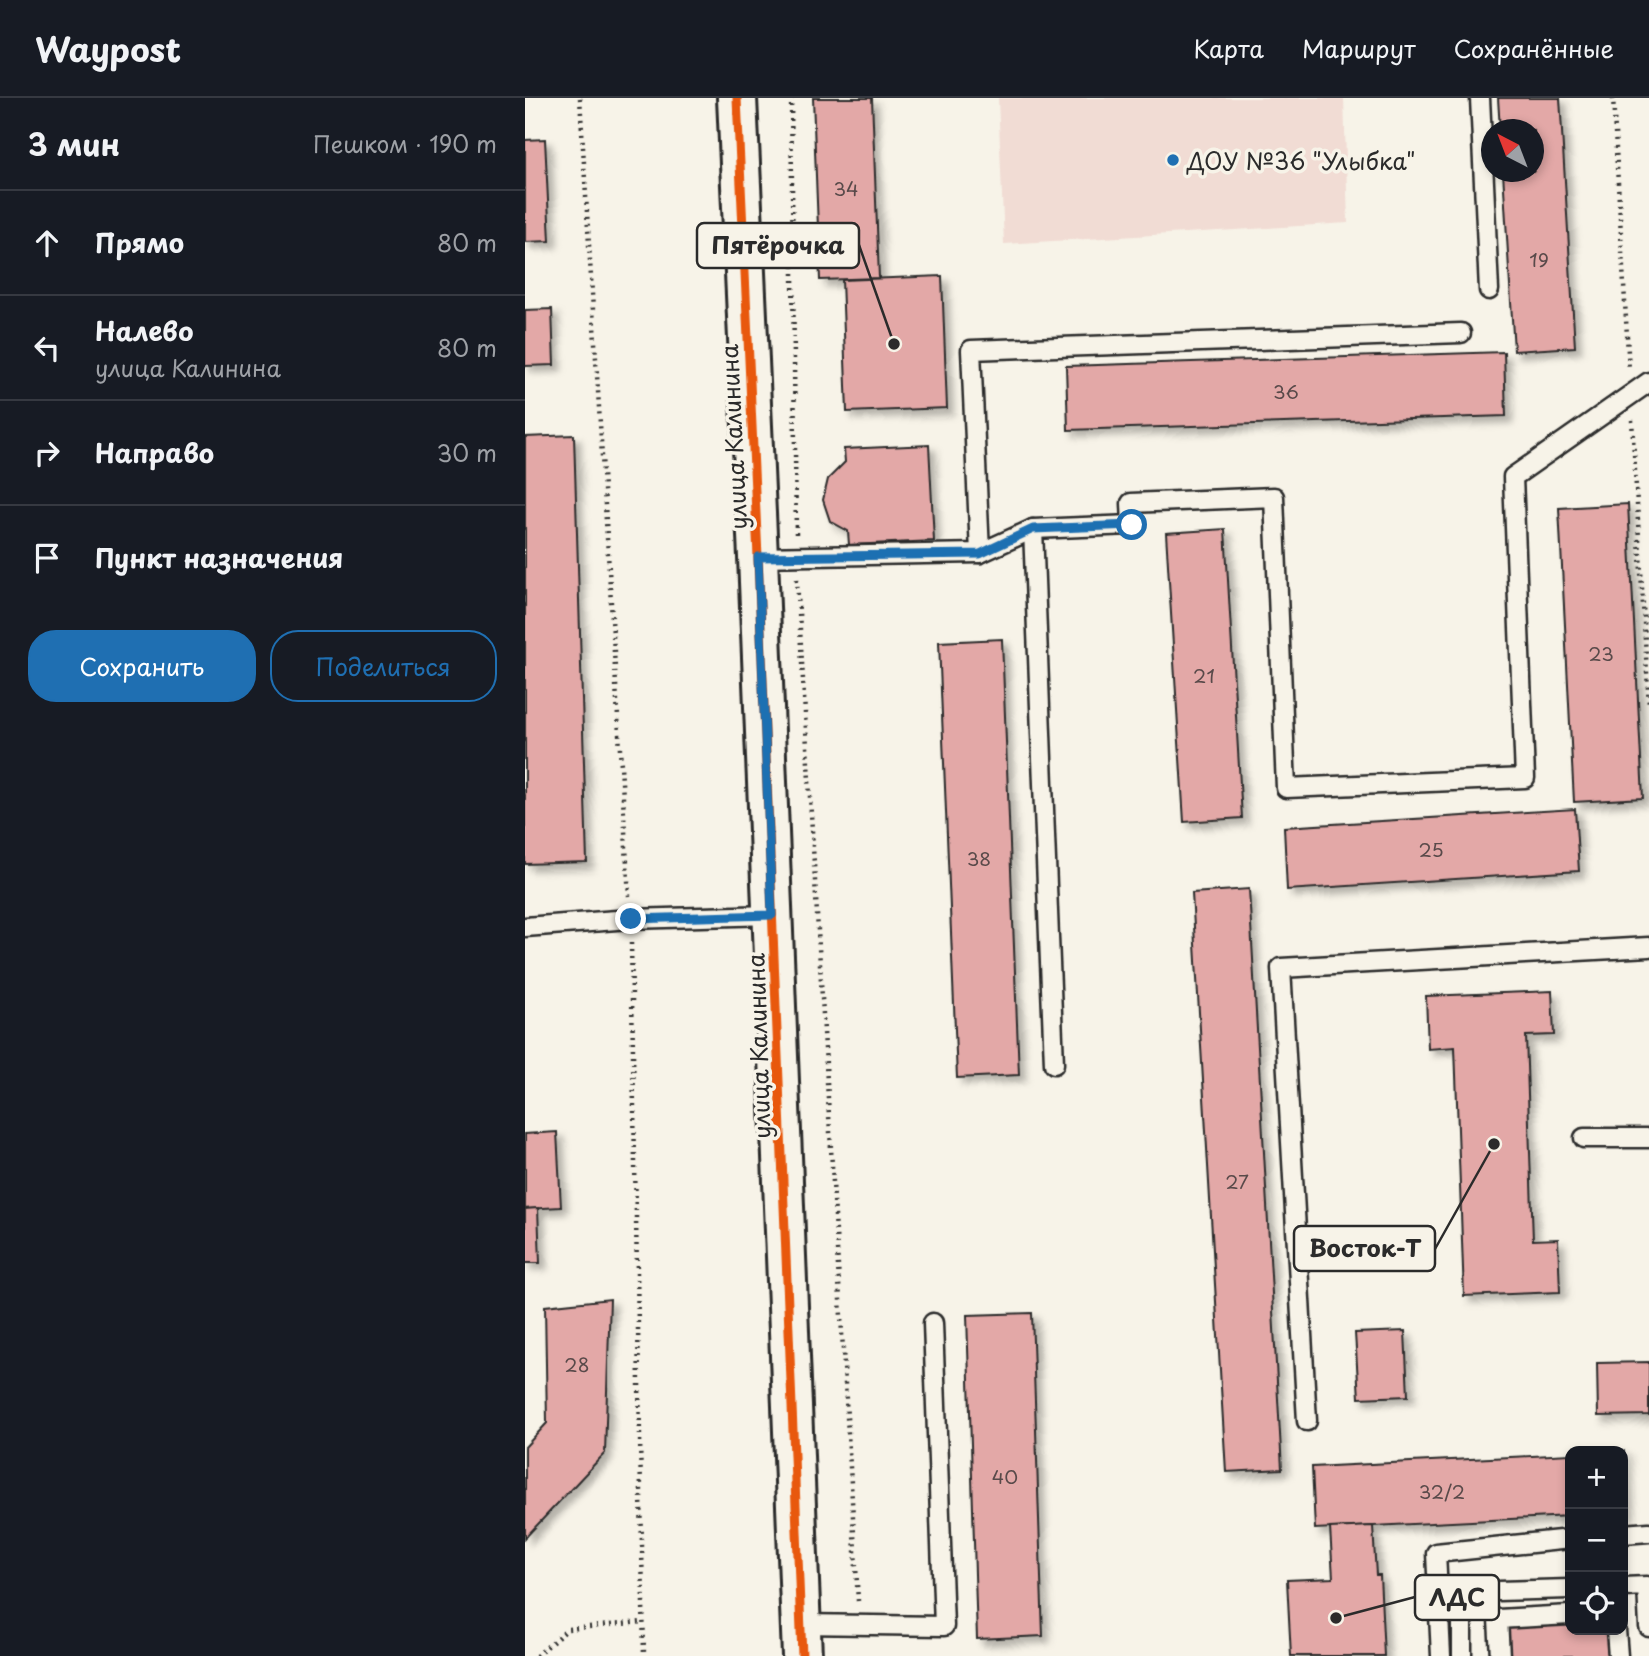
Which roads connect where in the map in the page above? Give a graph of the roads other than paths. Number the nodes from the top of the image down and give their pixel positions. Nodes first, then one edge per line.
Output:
1 (737, 98) edge
2 (1479, 98) edge
3 (1489, 290) dead end
4 (1461, 333) dead end
5 (1649, 382) edge
6 (1033, 529) junction
7 (980, 554) junction
8 (758, 557) junction
9 (772, 915) junction
10 (525, 927) edge
11 (1649, 947) edge
12 (1054, 1064) dead end
13 (1584, 1138) dead end
14 (1649, 1138) edge
15 (933, 1323) dead end
16 (1307, 1421) dead end
17 (1649, 1532) edge
18 (1628, 1534) edge
19 (1565, 1540) edge
20 (1628, 1587) edge
21 (1565, 1589) edge
22 (1565, 1615) edge
23 (1649, 1626) edge
24 (1616, 1635) edge
25 (801, 1640) edge
26 (1441, 1656) edge
27 (1462, 1656) edge
28 (1500, 1656) edge
29 (1618, 1656) edge

1 - 8 street, улица Калинина
2 - 3 lane
4 - 7 lane
5 - 6 lane
6 - 7 lane
6 - 12 lane
7 - 8 lane
8 - 9 street, улица Калинина
9 - 10 lane
9 - 25 street, улица Калинина
11 - 16 lane
13 - 14 lane
15 - 25 lane
17 - 18 lane
19 - 26 lane
20 - 23 lane
21 - 27 lane
22 - 28 lane
24 - 29 lane

